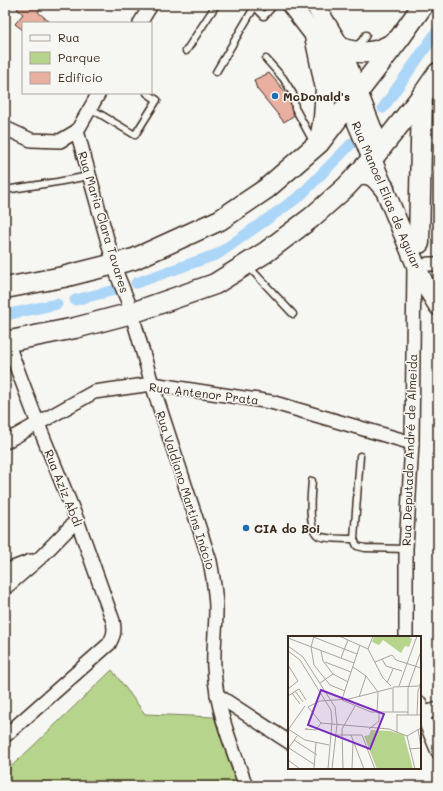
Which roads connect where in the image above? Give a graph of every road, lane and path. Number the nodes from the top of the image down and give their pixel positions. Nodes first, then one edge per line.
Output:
1 (151, 5) edge
2 (216, 5) edge
3 (274, 5) edge
4 (292, 5) edge
5 (315, 5) edge
6 (423, 5) edge
7 (254, 6) edge
8 (141, 22) edge
9 (366, 35) dead end
10 (315, 36) junction
11 (399, 39) junction
12 (346, 49) junction
13 (186, 51) dead end
14 (266, 59) dead end
15 (216, 72) dead end
16 (438, 73) edge
17 (98, 94) edge
18 (148, 94) edge
19 (422, 96) junction
20 (353, 98) junction
21 (90, 108) junction
22 (5, 128) edge
23 (77, 131) junction
24 (317, 145) junction
25 (376, 154) junction
26 (358, 174) junction
27 (89, 176) junction
28 (384, 188) junction
29 (5, 190) edge
30 (419, 243) junction
31 (247, 264) junction
32 (427, 264) edge
33 (116, 270) junction
34 (5, 288) edge
35 (438, 289) edge
36 (129, 306) junction
37 (438, 306) edge
38 (293, 314) dead end
39 (6, 342) edge
40 (152, 384) junction
41 (38, 424) junction
42 (5, 442) edge
43 (412, 443) junction
44 (360, 456) dead end
45 (312, 481) dead end
46 (77, 520) junction
47 (354, 539) junction
48 (406, 549) junction
49 (40, 557) junction
50 (5, 571) edge
51 (5, 588) edge
52 (406, 636) edge
53 (217, 695) junction
54 (421, 709) edge
55 (438, 709) edge
56 (5, 736) edge
57 (425, 736) edge
58 (288, 741) edge
59 (438, 752) edge
60 (246, 786) edge

1 - 8 street
2 - 13 lane
3 - 7 lane
4 - 10 main road
5 - 12 main road
6 - 11 main road
7 - 15 lane
9 - 12 lane
10 - 20 main road
10 - 24 main road
11 - 12 main road
11 - 20 main road
12 - 20 main road
14 - 24 lane
16 - 19 main road
17 - 21 street
18 - 21 lane
19 - 25 main road
19 - 30 main road
20 - 24 main road
20 - 25 main road, Rua Manoel Elias de Aguiar
21 - 23 street
22 - 23 street
23 - 27 street, Rua Maria Clara Tavares
24 - 33 main road
25 - 26 main road
25 - 28 main road, Rua Manoel Elias de Aguiar
25 - 30 main road, Rua Manoel Elias de Aguiar
26 - 28 main road
26 - 31 main road
27 - 29 lane
27 - 33 street, Rua Maria Clara Tavares
28 - 32 main road, Rua Manoel Elias de Aguiar
30 - 32 main road, Rua Manoel Elias de Aguiar
31 - 36 main road
31 - 38 lane
32 - 35 main road, Rua Manoel Elias de Aguiar
32 - 37 main road, Rua Manoel Elias de Aguiar
32 - 43 street, Rua Deputado André de Almeida
33 - 34 main road
33 - 36 street, Rua Maria Clara Tavares
36 - 39 main road
36 - 40 street, Rua Valdiano Martins Inácio
39 - 41 street, Rua Aziz Abdi
40 - 41 street, Rua Antenor Prata
40 - 43 street, Rua Antenor Prata
40 - 53 street, Rua Valdiano Martins Inácio
41 - 42 street, Rua Antenor Prata
41 - 46 street, Rua Aziz Abdi
43 - 48 street, Rua Deputado André de Almeida
44 - 47 lane
45 - 47 lane
46 - 49 street
46 - 56 street, Rua Aziz Abdi
47 - 48 lane
48 - 52 street, Rua Deputado André de Almeida
49 - 50 street
49 - 51 street
53 - 58 street
53 - 60 street, Rua Valdiano Martins Inácio
54 - 55 street
54 - 57 street
57 - 59 street

